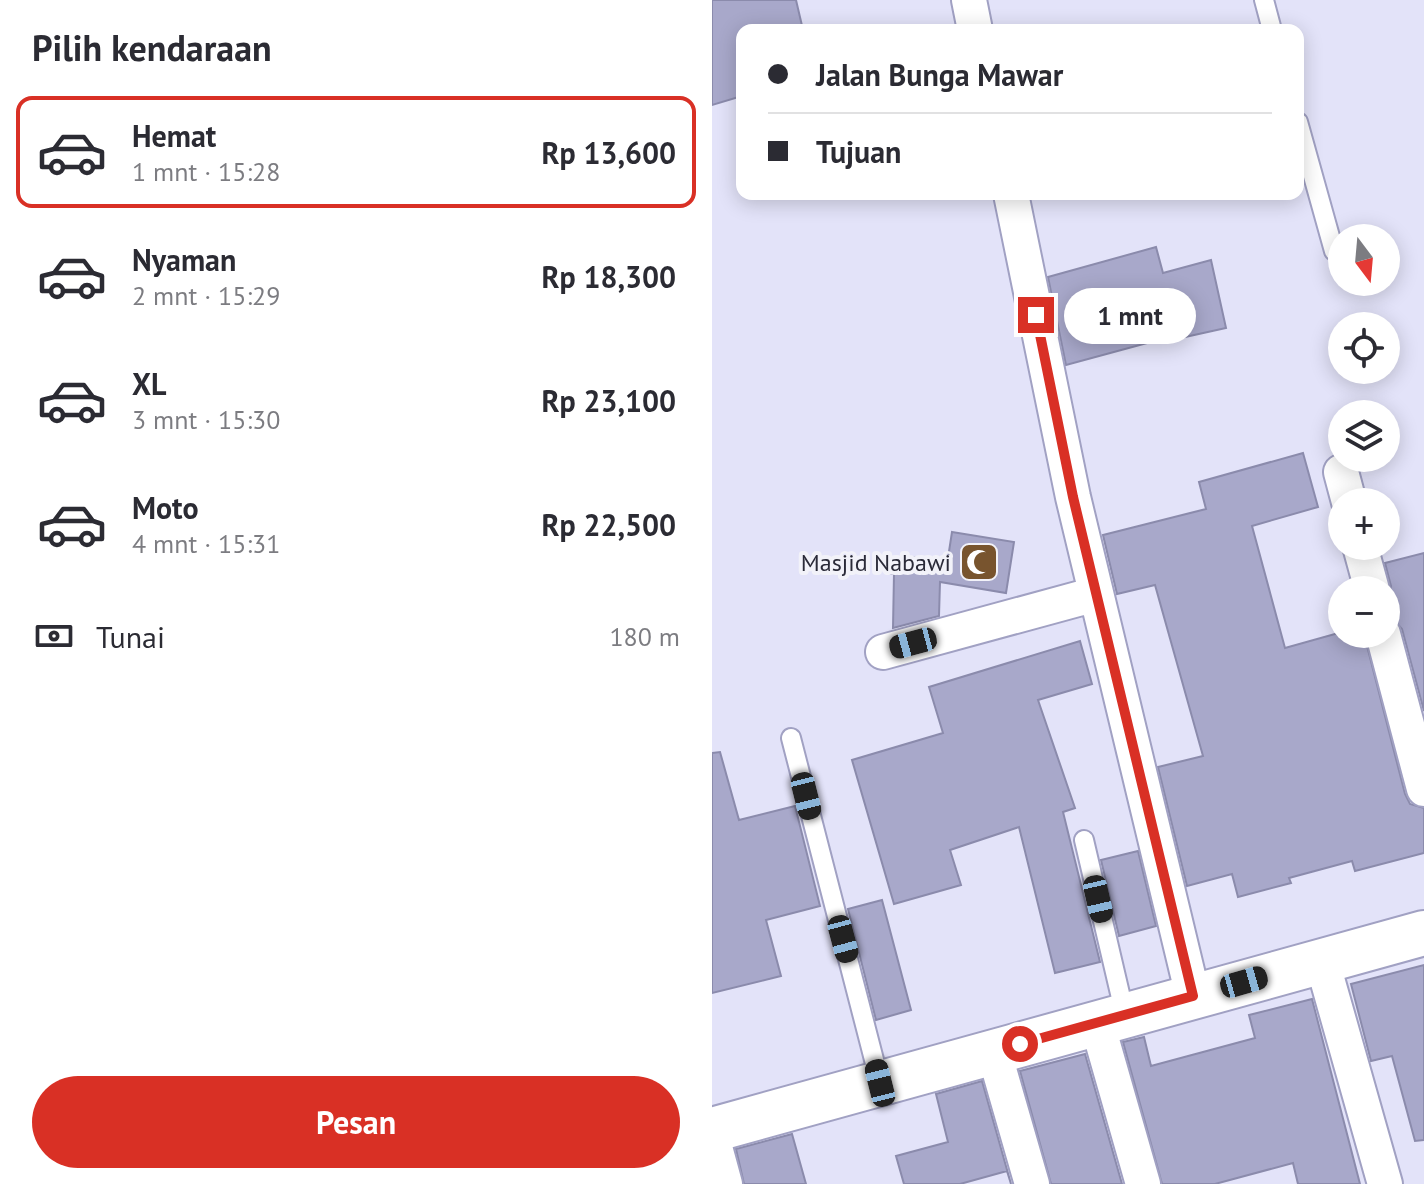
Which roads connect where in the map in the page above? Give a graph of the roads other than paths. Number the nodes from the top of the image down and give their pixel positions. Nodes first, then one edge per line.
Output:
1 (969, 0) edge
2 (1264, 0) edge
3 (974, 24) edge
4 (1270, 24) edge
5 (1304, 144) edge
6 (1012, 200) edge
7 (1328, 230) edge
8 (1096, 594) junction
9 (1387, 648) edge
10 (883, 652) dead end
11 (791, 738) dead end
12 (1424, 789) edge
13 (1084, 840) dead end
14 (1424, 933) edge
15 (1322, 961) junction
16 (1193, 996) junction
17 (1111, 1019) junction
18 (994, 1052) junction
19 (880, 1083) junction
20 (712, 1133) edge
21 (725, 1184) edge
22 (1032, 1184) edge
23 (1143, 1184) edge
24 (1385, 1184) edge

1 - 3 street
2 - 4 lane
5 - 7 lane
6 - 8 street
8 - 10 street
8 - 16 street
9 - 12 street
11 - 19 lane
13 - 17 lane
14 - 15 street
15 - 16 street
15 - 24 street
16 - 17 street
17 - 18 street
17 - 23 street
18 - 19 street
18 - 22 street
19 - 20 street
20 - 21 street

